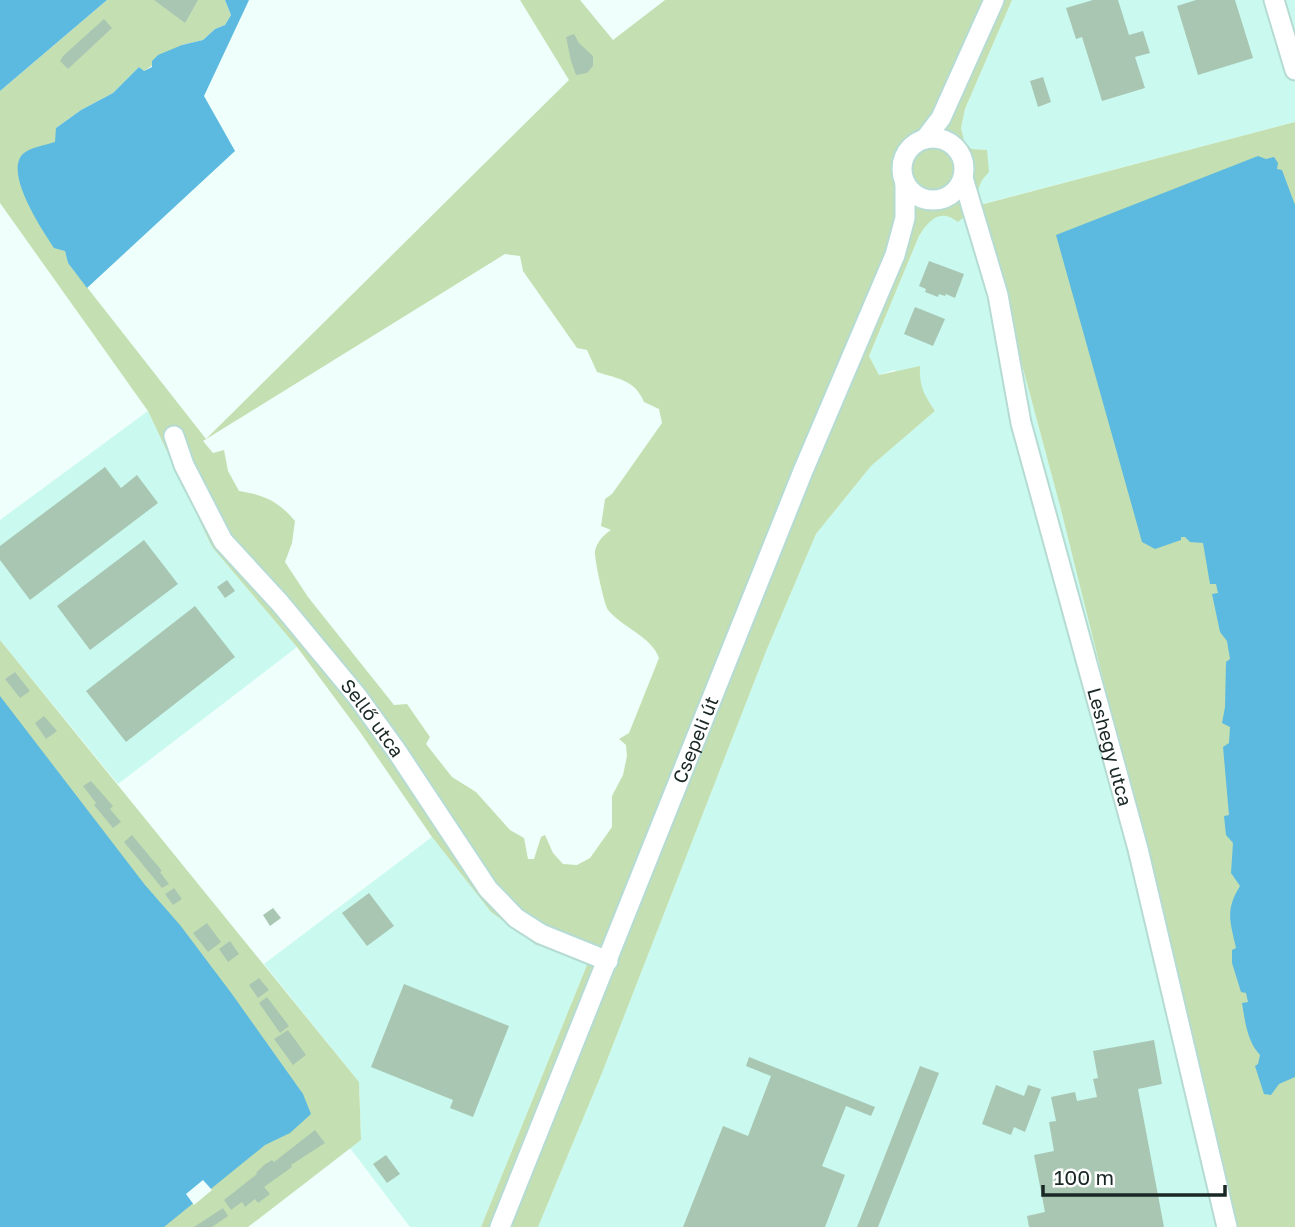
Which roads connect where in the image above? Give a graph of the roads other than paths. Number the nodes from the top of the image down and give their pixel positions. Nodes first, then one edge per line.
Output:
1 (994, 0) edge
2 (1274, 0) edge
3 (971, 50) junction
4 (1295, 70) edge
5 (925, 139) junction
6 (956, 147) junction
7 (963, 178) junction
8 (905, 184) junction
9 (938, 200) junction
10 (895, 255) junction
11 (990, 268) junction
12 (174, 436) dead end
13 (608, 961) junction
14 (500, 1227) edge
15 (1227, 1227) edge

1 - 3 street
2 - 4 street
3 - 5 street
3 - 6 street
5 - 6 street
5 - 8 street
6 - 7 street
7 - 9 street
7 - 11 street, Leshegy utca
8 - 9 street
8 - 10 street, Csepeli út
9 - 10 street, Csepeli út
9 - 11 street, Leshegy utca
10 - 13 street, Csepeli út
11 - 15 street, Leshegy utca
12 - 13 street, Sellő utca
13 - 14 street, Csepeli út

